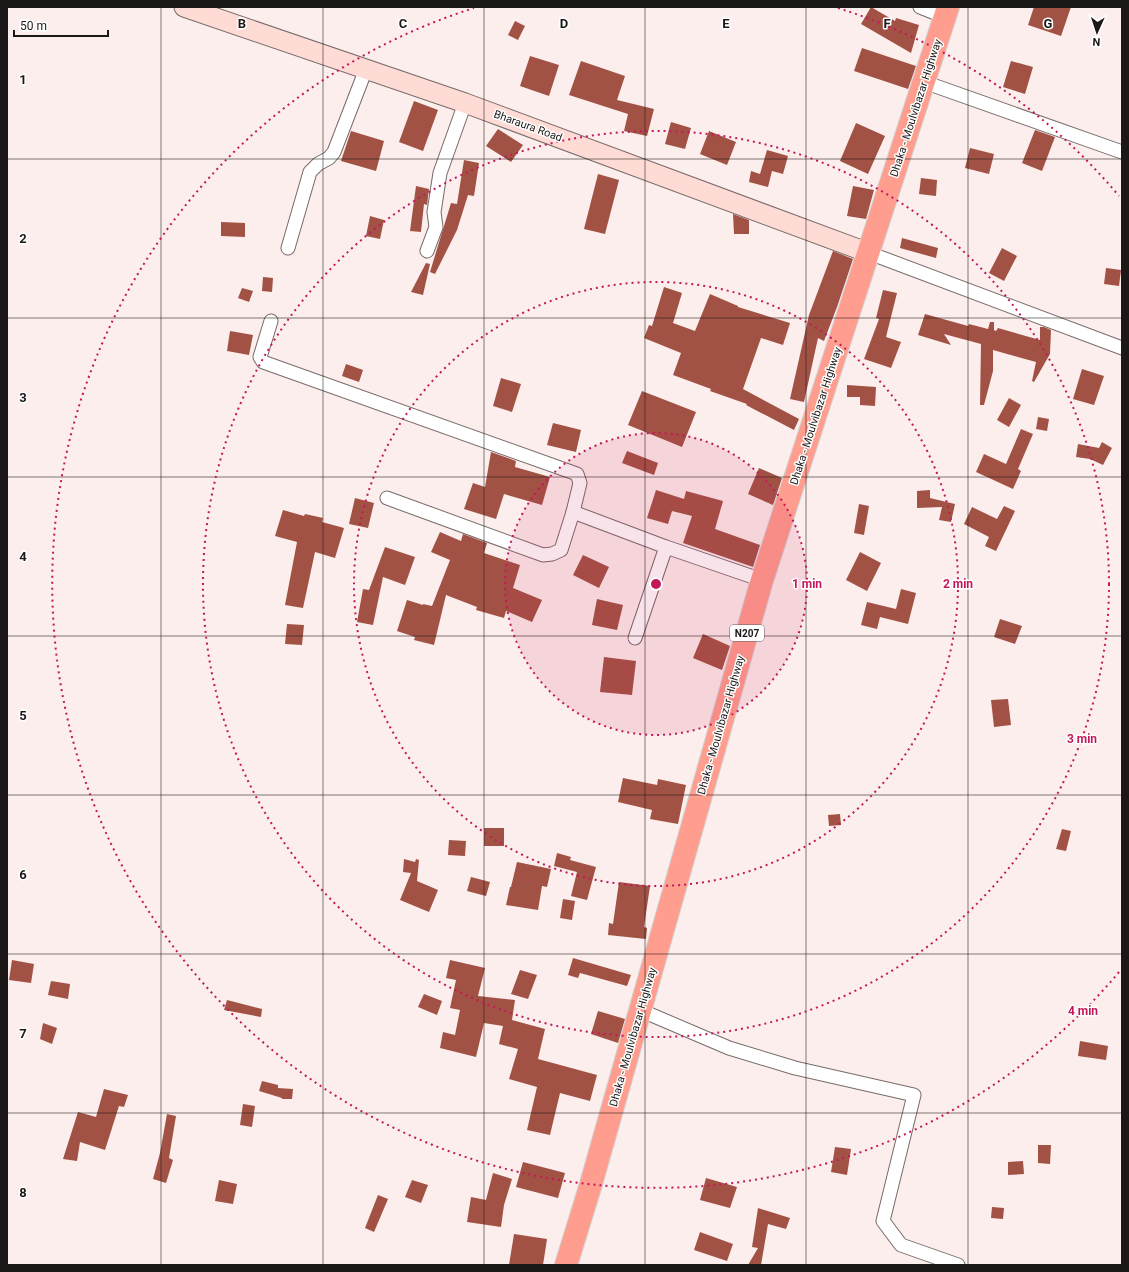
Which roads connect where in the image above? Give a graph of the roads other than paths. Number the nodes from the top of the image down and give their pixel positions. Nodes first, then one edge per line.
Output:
1 (185, 7) edge
2 (920, 7) edge
3 (947, 12) edge
4 (366, 69) junction
5 (924, 82) junction
6 (466, 103) junction
7 (1122, 152) edge
8 (288, 248) dead end
9 (427, 251) dead end
10 (869, 253) junction
11 (271, 321) dead end
12 (1122, 348) edge
13 (387, 498) dead end
14 (573, 512) junction
15 (666, 547) junction
16 (762, 580) junction
17 (635, 638) dead end
18 (640, 1010) junction
19 (566, 1265) edge
20 (958, 1265) edge

1 - 4 main road, Bharaura Road
2 - 3 street
3 - 5 highway, Dhaka - Moulvibazar Highway / N207
4 - 6 main road, Bharaura Road
4 - 8 street
5 - 7 street
5 - 10 highway, Dhaka - Moulvibazar Highway / N207
6 - 9 street
6 - 10 main road, Bharaura Road
10 - 12 street
10 - 16 highway, Dhaka - Moulvibazar Highway / N207
11 - 14 street
13 - 14 street
14 - 15 street
15 - 16 street
15 - 17 street
16 - 18 highway, Dhaka - Moulvibazar Highway / N207
18 - 19 highway, Dhaka - Moulvibazar Highway / N207
18 - 20 street

